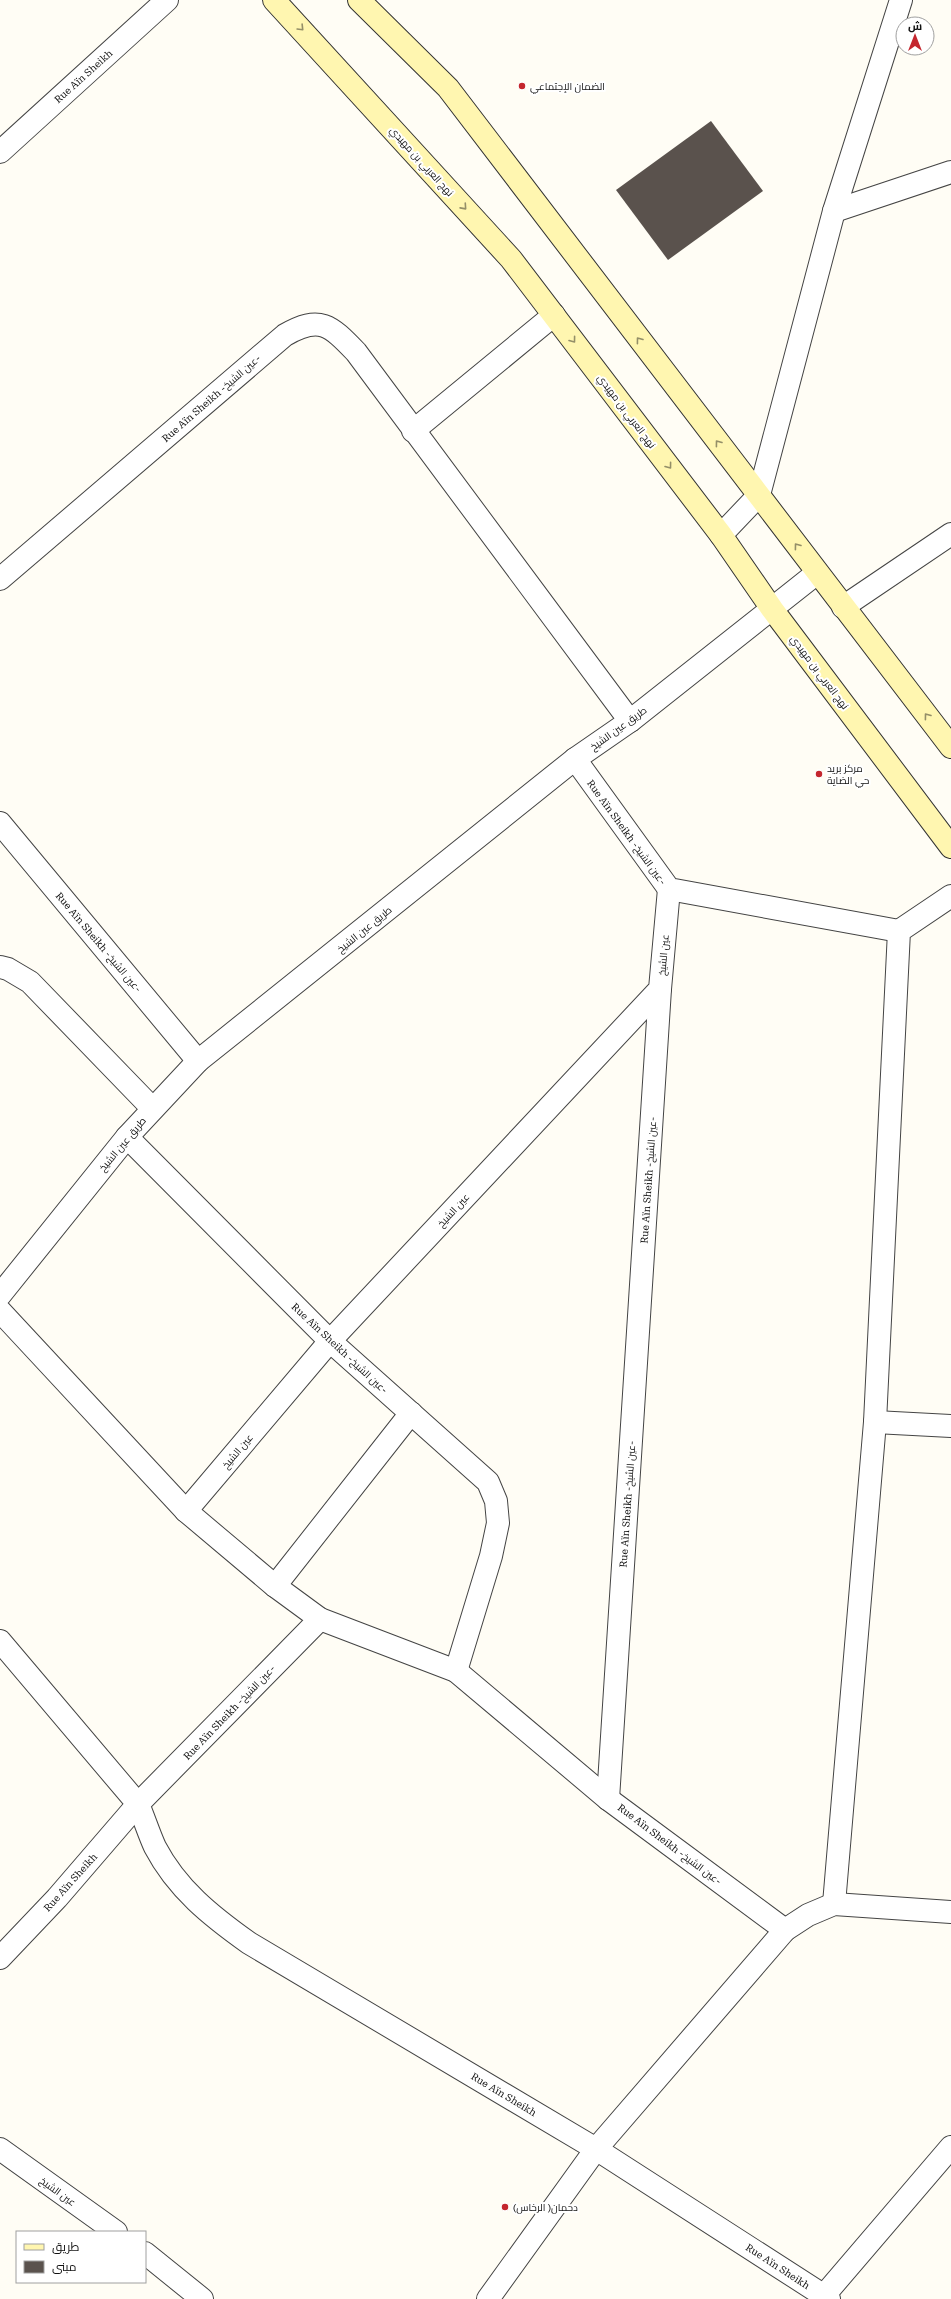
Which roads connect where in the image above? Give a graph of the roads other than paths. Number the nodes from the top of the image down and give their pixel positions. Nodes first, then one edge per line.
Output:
1 (167, 0) edge
2 (274, 0) edge
3 (358, 0) edge
4 (901, 0) edge
5 (0, 152) edge
6 (951, 172) edge
7 (834, 211) junction
8 (554, 316) junction
9 (413, 431) junction
10 (759, 495) junction
11 (951, 534) edge
12 (721, 535) junction
13 (817, 573) junction
14 (0, 579) edge
15 (843, 607) junction
16 (772, 609) junction
17 (630, 721) junction
18 (951, 747) edge
19 (575, 759) junction
20 (0, 823) edge
21 (951, 847) edge
22 (669, 889) junction
23 (951, 896) edge
24 (899, 931) junction
25 (0, 967) edge
26 (660, 989) junction
27 (198, 1061) junction
28 (152, 1108) junction
29 (127, 1137) junction
30 (0, 1296) edge
31 (0, 1311) edge
32 (330, 1341) junction
33 (411, 1413) junction
34 (875, 1422) junction
35 (951, 1426) edge
36 (186, 1511) junction
37 (275, 1586) junction
38 (320, 1619) junction
39 (0, 1640) edge
40 (456, 1671) junction
41 (608, 1799) junction
42 (138, 1804) junction
43 (834, 1904) junction
44 (951, 1912) edge
45 (785, 1930) junction
46 (0, 1958) edge
47 (951, 2146) edge
48 (0, 2149) edge
49 (596, 2149) junction
50 (115, 2231) edge
51 (146, 2254) edge
52 (825, 2298) edge
53 (202, 2299) edge
54 (488, 2299) edge

1 - 5 street, Rue Aïn Sheikh
2 -> 8 main road, نهج العربي بن مهيدي
10 -> 3 main road
4 - 7 street
6 - 7 street
7 - 10 street
8 - 9 street
8 -> 12 main road, نهج العربي بن مهيدي
9 - 14 street, Rue Aïn Sheikh -عين الشيخ-
9 - 17 street, Rue Aïn Sheikh -عين الشيخ-
10 - 12 street
13 -> 10 main road
11 - 15 street
12 - 16 main road, نهج العربي بن مهيدي
13 - 15 main road
13 - 16 street, طريق عين الشيخ
18 -> 15 main road
16 - 17 street, طريق عين الشيخ
16 - 21 main road, نهج العربي بن مهيدي
17 - 19 street, طريق عين الشيخ
19 - 22 street, Rue Aïn Sheikh -عين الشيخ-
19 - 27 street, طريق عين الشيخ
20 - 27 street, Rue Aïn Sheikh -عين الشيخ-
22 - 24 street, Rue Aïn Sheikh -عين الشيخ-
22 - 26 street, عين الشيخ
23 - 24 street
24 - 34 street
25 - 28 street
26 - 32 street, عين الشيخ
26 - 41 street, Rue Aïn Sheikh -عين الشيخ-
27 - 28 street, طريق عين الشيخ
28 - 29 street, طريق عين الشيخ
29 - 30 street, طريق عين الشيخ
29 - 32 street, Rue Aïn Sheikh -عين الشيخ-
31 - 36 street
32 - 33 street, Rue Aïn Sheikh -عين الشيخ-
32 - 36 street, عين الشيخ
33 - 37 street
33 - 40 street, Rue Aïn Sheikh -عين الشيخ-
34 - 35 street
34 - 43 street
36 - 37 street
37 - 38 street
38 - 40 street
38 - 42 street, Rue Aïn Sheikh -عين الشيخ-
39 - 42 street
40 - 41 street
41 - 45 street, Rue Aïn Sheikh -عين الشيخ-
42 - 46 street, Rue Aïn Sheikh
42 - 49 street, Rue Aïn Sheikh
43 - 44 street
43 - 45 street
45 - 49 street
47 - 52 street
48 - 50 street, عين الشيخ
49 - 52 street, Rue Aïn Sheikh
49 - 54 street
51 - 53 street

